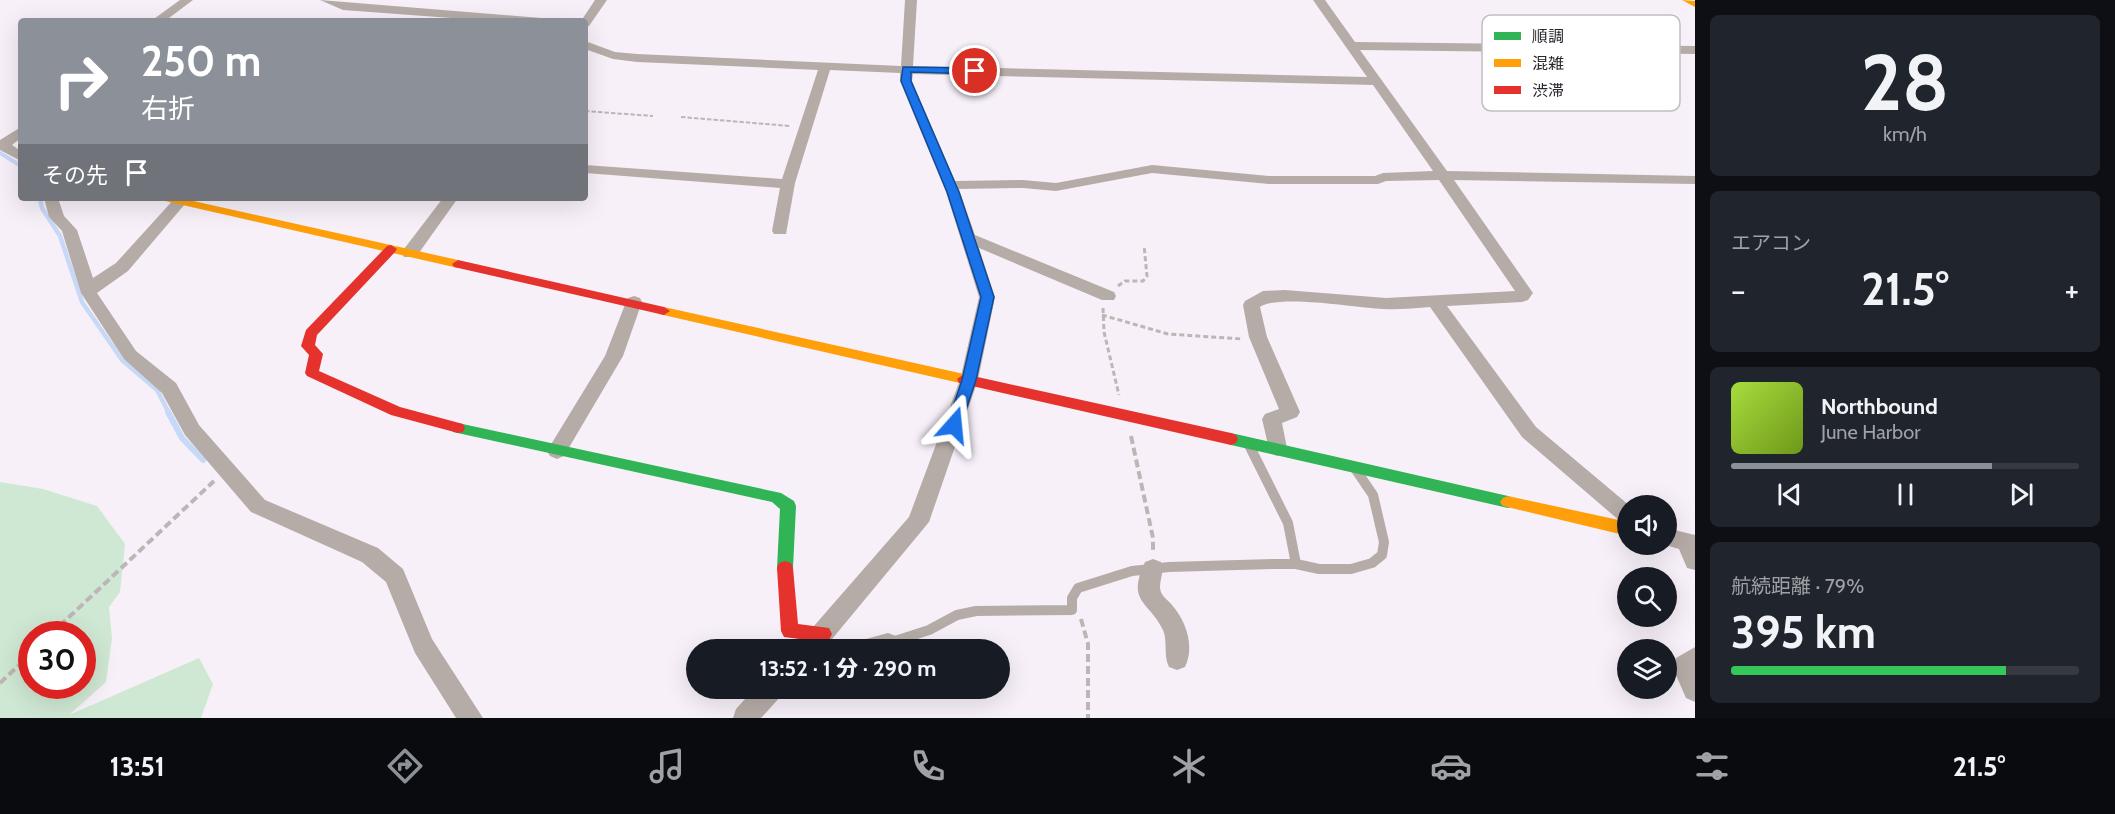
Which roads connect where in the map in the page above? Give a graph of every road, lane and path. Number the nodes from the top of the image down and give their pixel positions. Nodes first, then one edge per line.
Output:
1 (187, 0) edge
2 (326, 0) edge
3 (601, 0) edge
4 (911, 0) edge
5 (1319, 0) edge
6 (1686, 0) edge
7 (1695, 4) edge
8 (161, 18) edge
9 (498, 18) edge
10 (588, 20) edge
11 (588, 46) edge
12 (1351, 46) junction
13 (1482, 48) edge
14 (1680, 50) edge
15 (1695, 50) edge
16 (825, 66) junction
17 (907, 69) junction
18 (1378, 81) junction
19 (588, 111) edge
20 (653, 116) dead end
21 (681, 117) dead end
22 (806, 127) junction
23 (18, 133) edge
24 (2, 145) edge
25 (18, 155) edge
26 (588, 169) edge
27 (1445, 175) junction
28 (1695, 180) edge
29 (788, 184) junction
30 (950, 185) junction
31 (52, 201) edge
32 (172, 201) edge
33 (177, 201) edge
34 (449, 201) edge
35 (780, 231) dead end
36 (968, 238) junction
37 (391, 249) junction
38 (410, 254) junction
39 (88, 289) junction
40 (1108, 296) dead end
41 (634, 302) junction
42 (1435, 303) junction
43 (1102, 315) dead end
44 (1258, 337) junction
45 (969, 380) junction
46 (1247, 441) junction
47 (1277, 448) junction
48 (557, 450) junction
49 (1353, 465) junction
50 (227, 470) junction
51 (1617, 507) edge
52 (1617, 526) edge
53 (1296, 564) junction
54 (1153, 569) junction
55 (1072, 610) junction
56 (65, 621) edge
57 (808, 639) edge
58 (818, 639) edge
59 (903, 639) edge
60 (1695, 658) edge
61 (1177, 659) dead end
62 (18, 666) edge
63 (0, 683) edge
64 (1695, 690) edge
65 (762, 699) edge
66 (471, 718) edge
67 (746, 718) edge
68 (1088, 718) edge

1 - 8 street
2 - 9 street
3 - 10 street
4 - 17 street
5 - 12 street
6 - 7 street
11 - 16 street
12 - 13 street
12 - 18 street
14 - 15 street
16 - 17 street
16 - 22 street
17 - 18 street
17 - 30 street
18 - 27 street
19 - 20 path
21 - 22 path
22 - 29 street
23 - 24 street
24 - 25 street
26 - 29 street
27 - 28 street
27 - 30 street
27 - 42 street
29 - 35 street
30 - 36 street
31 - 39 street
32 - 39 street
33 - 37 street
34 - 38 street
36 - 40 street
36 - 45 street
37 - 38 street
37 - 48 street
38 - 41 street
39 - 50 street
41 - 45 street
41 - 48 street
42 - 44 street
42 - 51 street
43 - 44 path
44 - 47 street
45 - 46 street
45 - 58 street
46 - 47 street
46 - 53 lane
47 - 49 street
48 - 57 street
49 - 52 street
49 - 53 lane
50 - 56 path
50 - 66 street
53 - 54 lane
54 - 55 lane
54 - 61 street
55 - 59 lane
55 - 68 path
60 - 64 street
62 - 63 path
65 - 67 street

